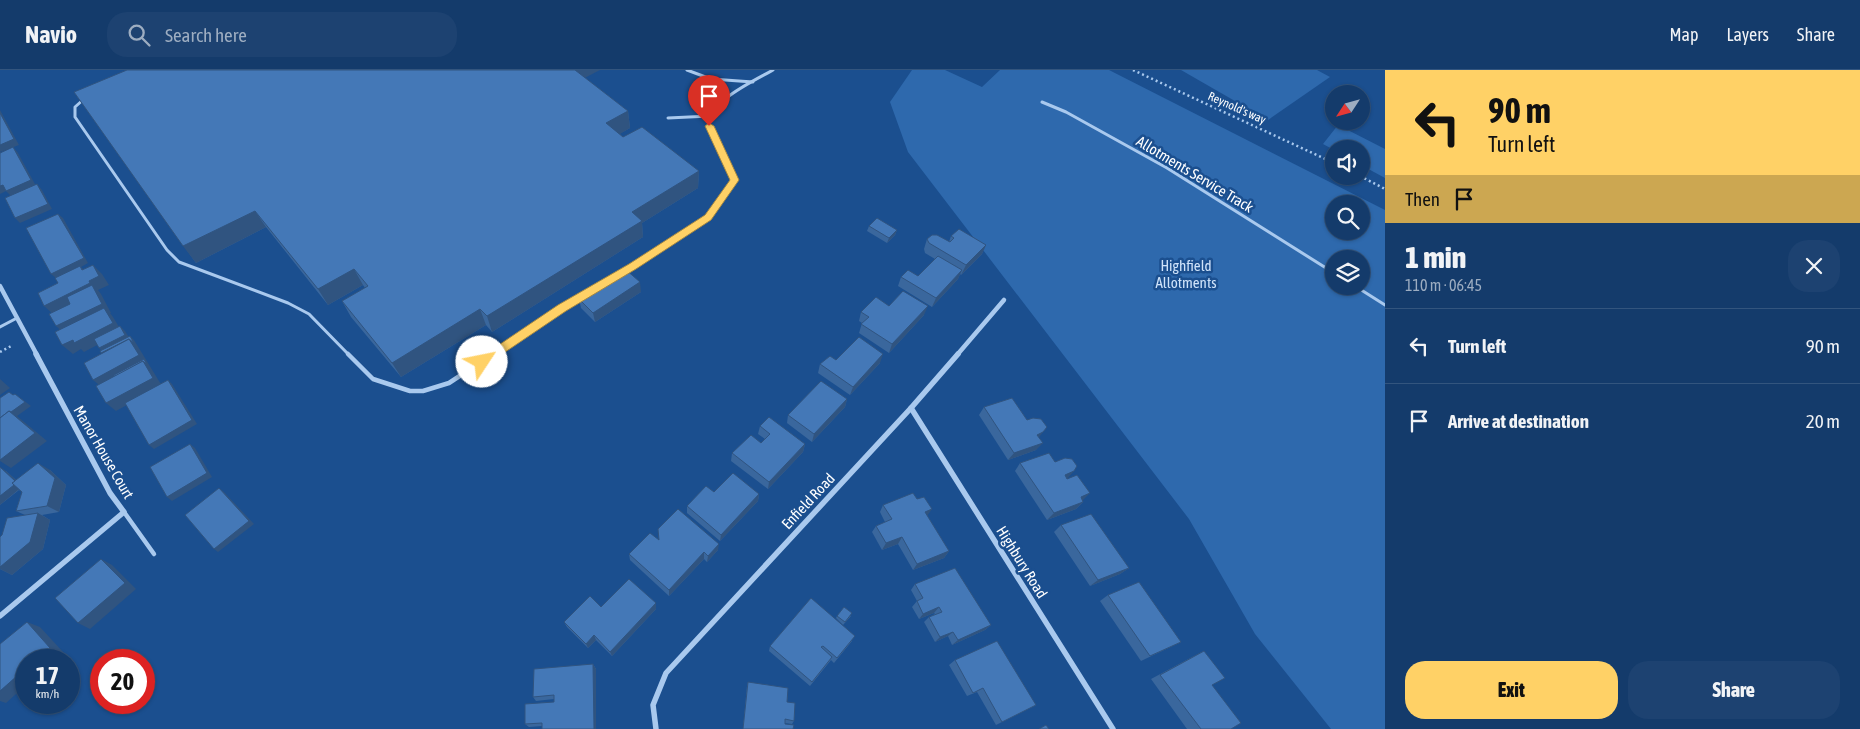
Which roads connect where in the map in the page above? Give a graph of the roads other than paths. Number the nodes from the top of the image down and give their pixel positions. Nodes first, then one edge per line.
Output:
1 (687, 70) edge
2 (773, 70) edge
3 (755, 82) junction
4 (699, 95) dead end
5 (86, 97) edge
6 (1042, 102) dead end
7 (716, 107) junction
8 (710, 116) junction
9 (668, 118) dead end
10 (1325, 267) edge
11 (617, 276) edge
12 (609, 280) edge
13 (0, 286) edge
14 (1369, 295) edge
15 (1004, 300) dead end
16 (1385, 305) edge
17 (17, 318) junction
18 (0, 327) edge
19 (911, 408) junction
20 (124, 512) junction
21 (154, 554) dead end
22 (0, 616) edge
23 (656, 729) edge
24 (1113, 729) edge

1 - 3 lane
2 - 3 lane
3 - 7 lane
4 - 7 lane
5 - 12 lane
6 - 10 lane, Allotments Service Track
7 - 8 lane
8 - 9 lane
8 - 11 lane
13 - 17 street, Manor House Court
14 - 16 lane
15 - 19 street, Enfield Road
17 - 18 lane
17 - 20 street, Manor House Court
19 - 23 street, Enfield Road
19 - 24 street, Highbury Road
20 - 21 lane
20 - 22 street, Manor House Court

